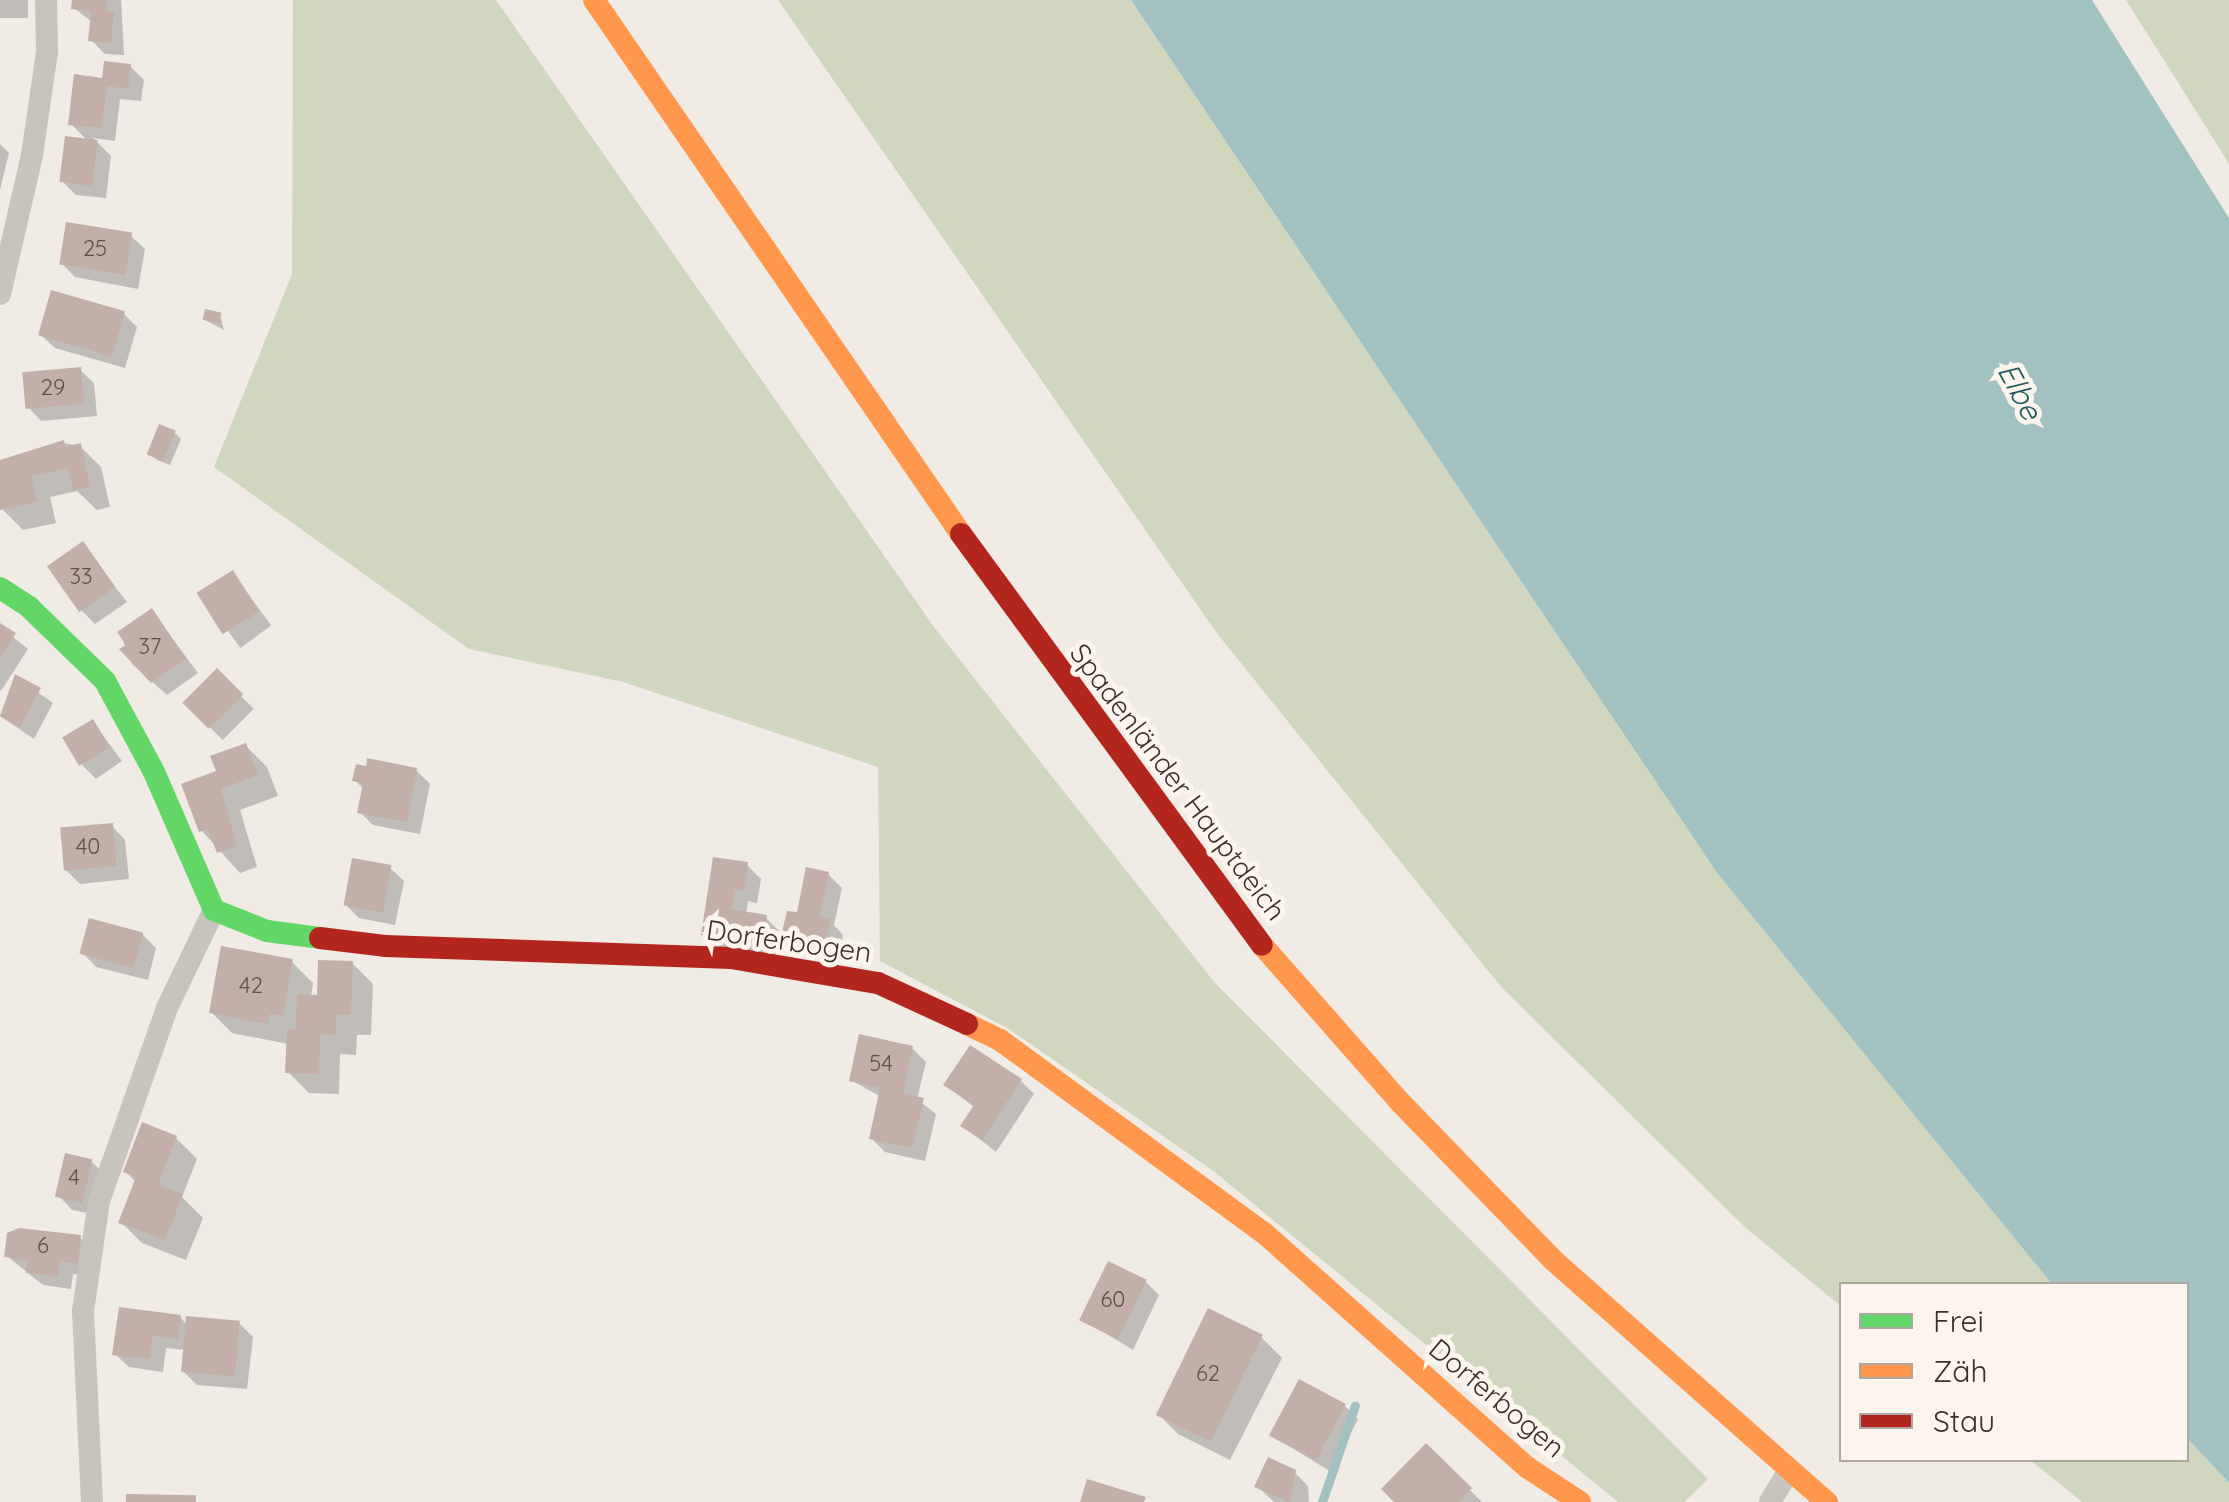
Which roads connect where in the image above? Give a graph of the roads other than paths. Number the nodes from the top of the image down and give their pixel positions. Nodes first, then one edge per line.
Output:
1 (46, 0) edge
2 (594, 0) edge
3 (0, 294) edge
4 (0, 588) edge
5 (214, 910) junction
6 (1788, 1472) junction
7 (92, 1502) edge
8 (1580, 1502) edge
9 (1770, 1502) edge
10 (1827, 1502) edge

1 - 3 street
2 - 6 street, Spadenländer Hauptdeich
4 - 5 street
5 - 7 street
5 - 8 street, Dorferbogen
6 - 9 street
6 - 10 street, Spadenländer Hauptdeich

